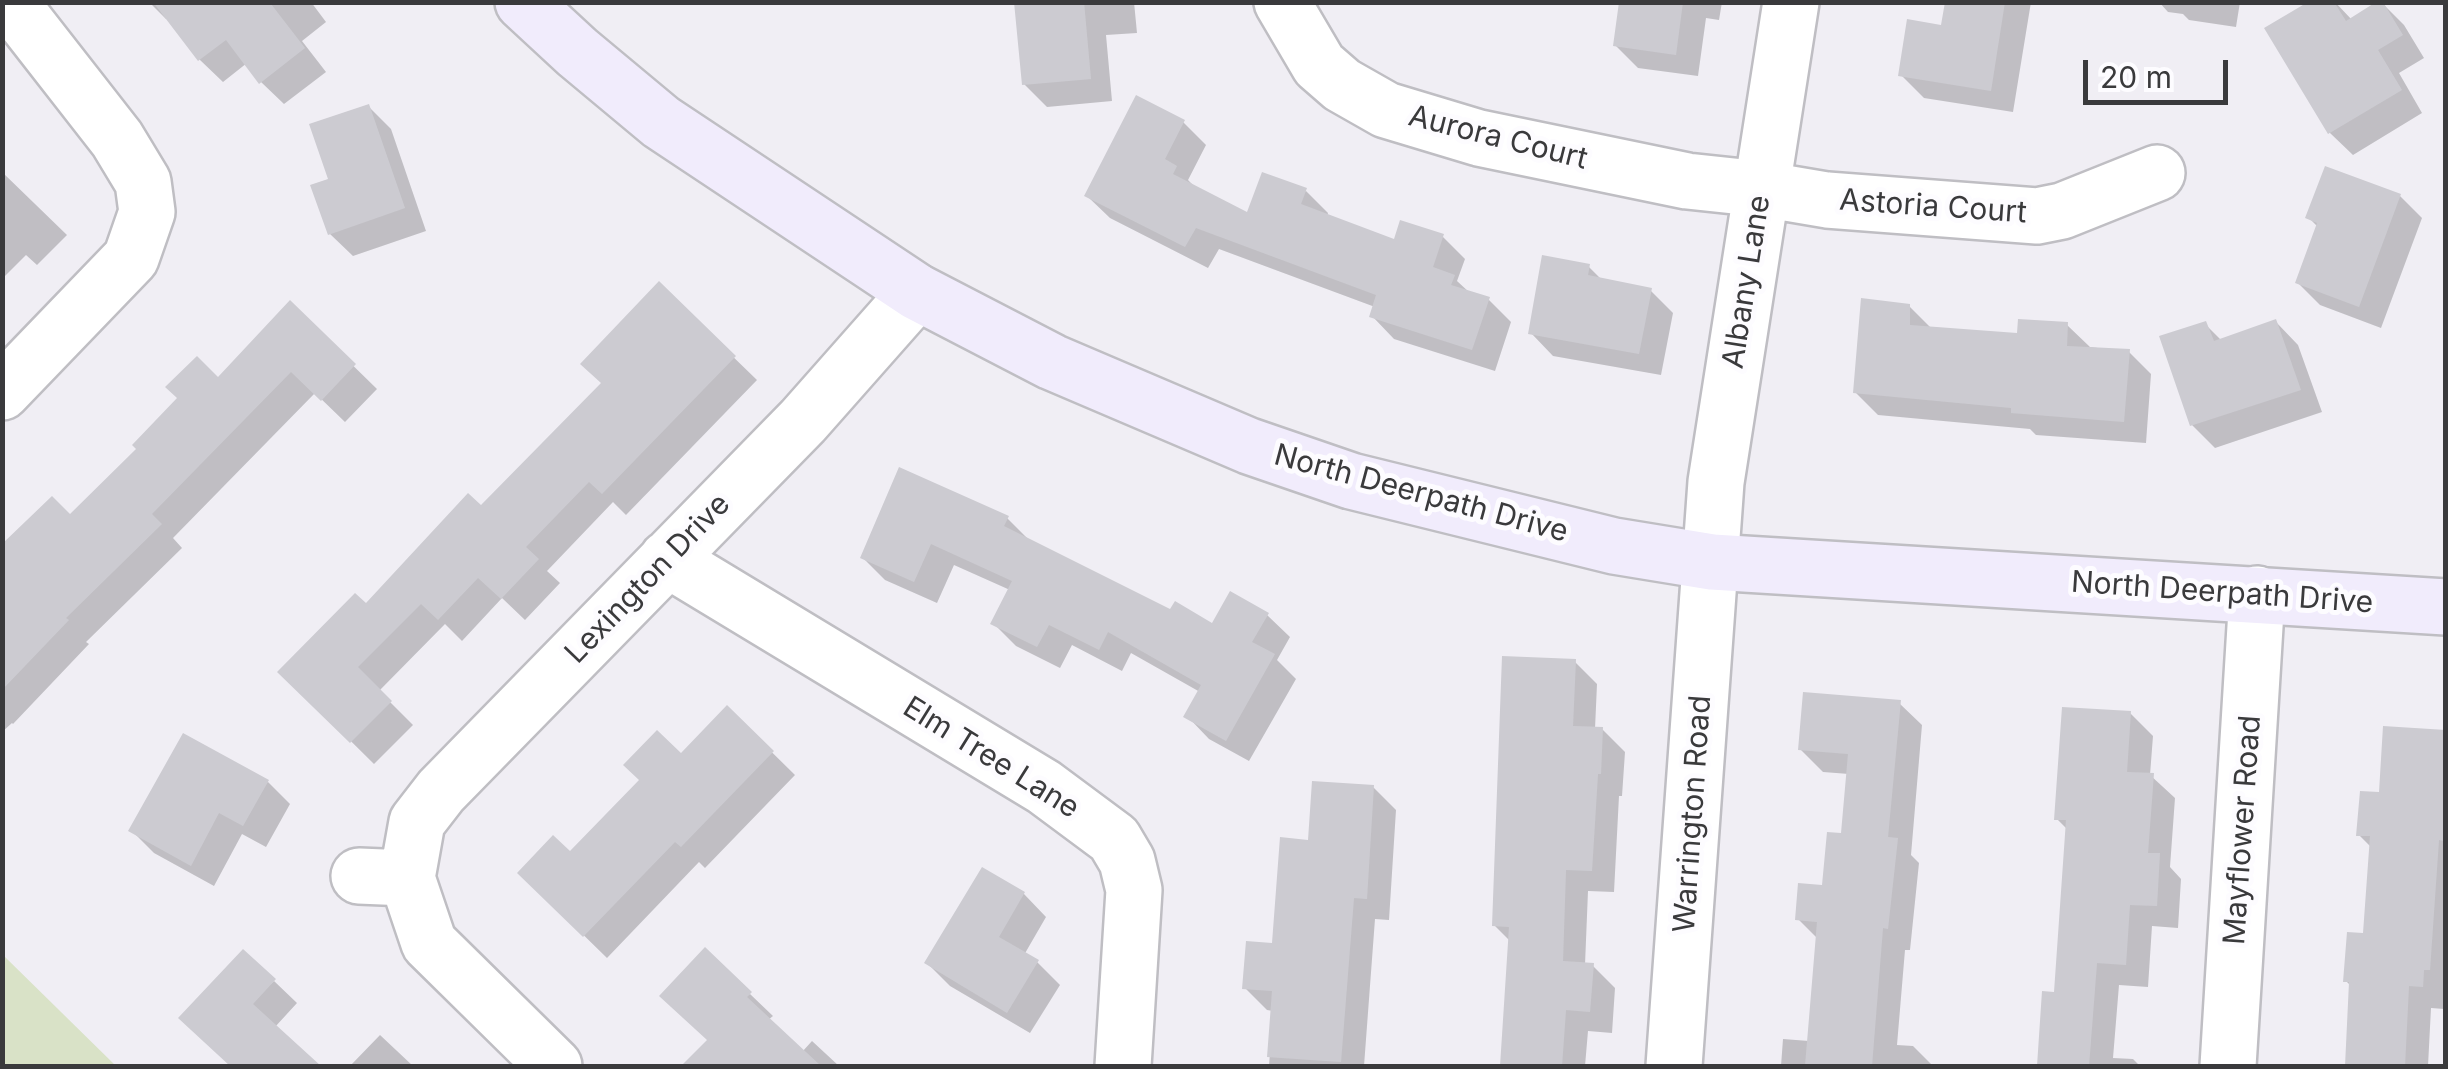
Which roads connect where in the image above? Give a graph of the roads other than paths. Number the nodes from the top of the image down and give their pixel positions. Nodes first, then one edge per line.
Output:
1 (10, 2) edge
2 (523, 2) edge
3 (1282, 2) edge
4 (1790, 2) edge
5 (2157, 173) dead end
6 (1762, 188) junction
7 (917, 292) junction
8 (2, 392) edge
9 (667, 559) junction
10 (1712, 562) junction
11 (2257, 594) junction
12 (2446, 607) edge
13 (554, 1066) edge
14 (1123, 1066) edge
15 (1674, 1066) edge
16 (2228, 1066) edge

1 - 8 street
2 - 7 street, North Deerpath Drive
3 - 6 street, Aurora Court
4 - 6 street, Albany Lane
5 - 6 street, Astoria Court
6 - 10 street, Albany Lane
7 - 9 street, Lexington Drive
7 - 10 street, North Deerpath Drive
9 - 13 street, Lexington Drive
9 - 14 street, Elm Tree Lane
10 - 11 street, North Deerpath Drive
10 - 15 street, Warrington Road
11 - 12 street, North Deerpath Drive
11 - 16 street, Mayflower Road

